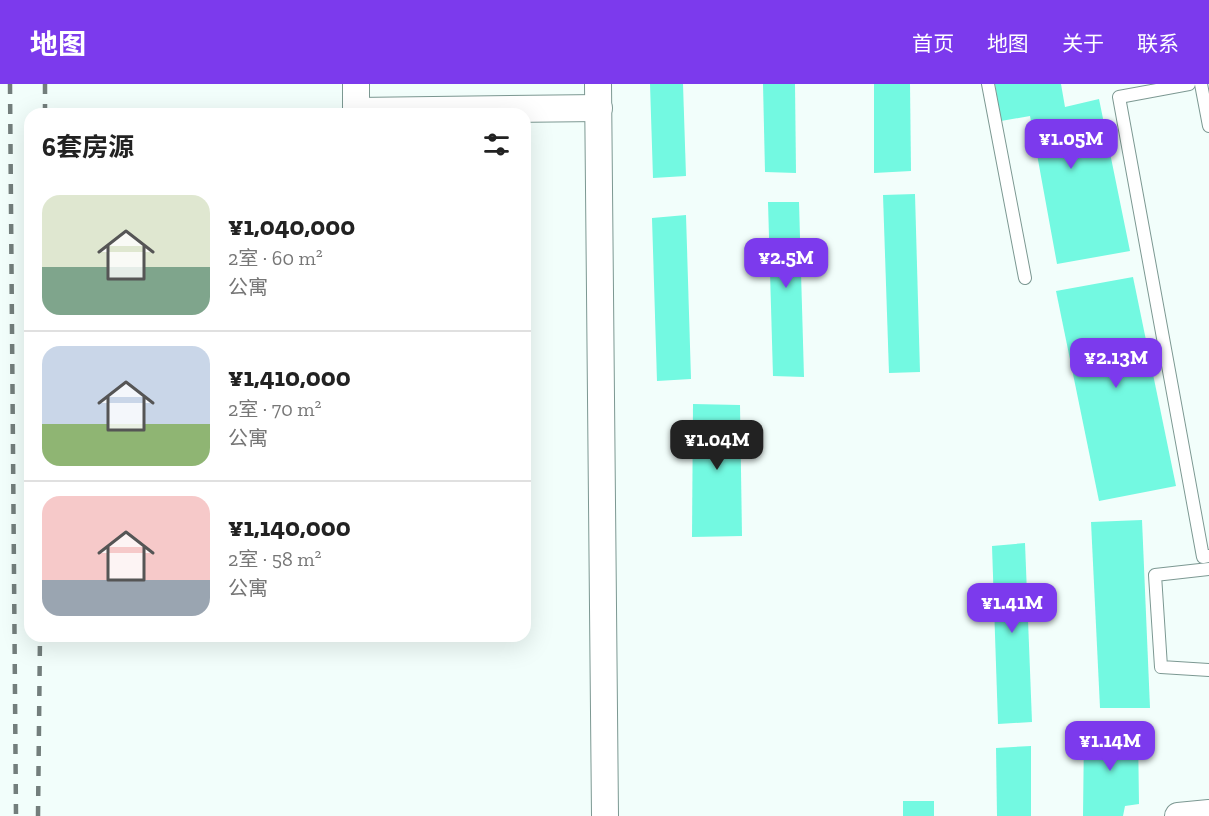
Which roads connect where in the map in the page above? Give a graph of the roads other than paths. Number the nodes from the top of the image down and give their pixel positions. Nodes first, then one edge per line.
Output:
1 (356, 84) edge
2 (988, 84) edge
3 (1189, 84) edge
4 (1201, 84) edge
5 (598, 96) edge
6 (356, 108) edge
7 (427, 108) edge
8 (1209, 126) edge
9 (1025, 278) dead end
10 (1209, 556) edge
11 (1209, 570) edge
12 (1209, 670) edge
13 (1209, 813) edge
14 (604, 816) edge
15 (1178, 816) edge

1 - 6 street
2 - 9 lane
3 - 10 lane
4 - 8 lane
5 - 7 street
5 - 14 street
11 - 12 lane
13 - 15 street

